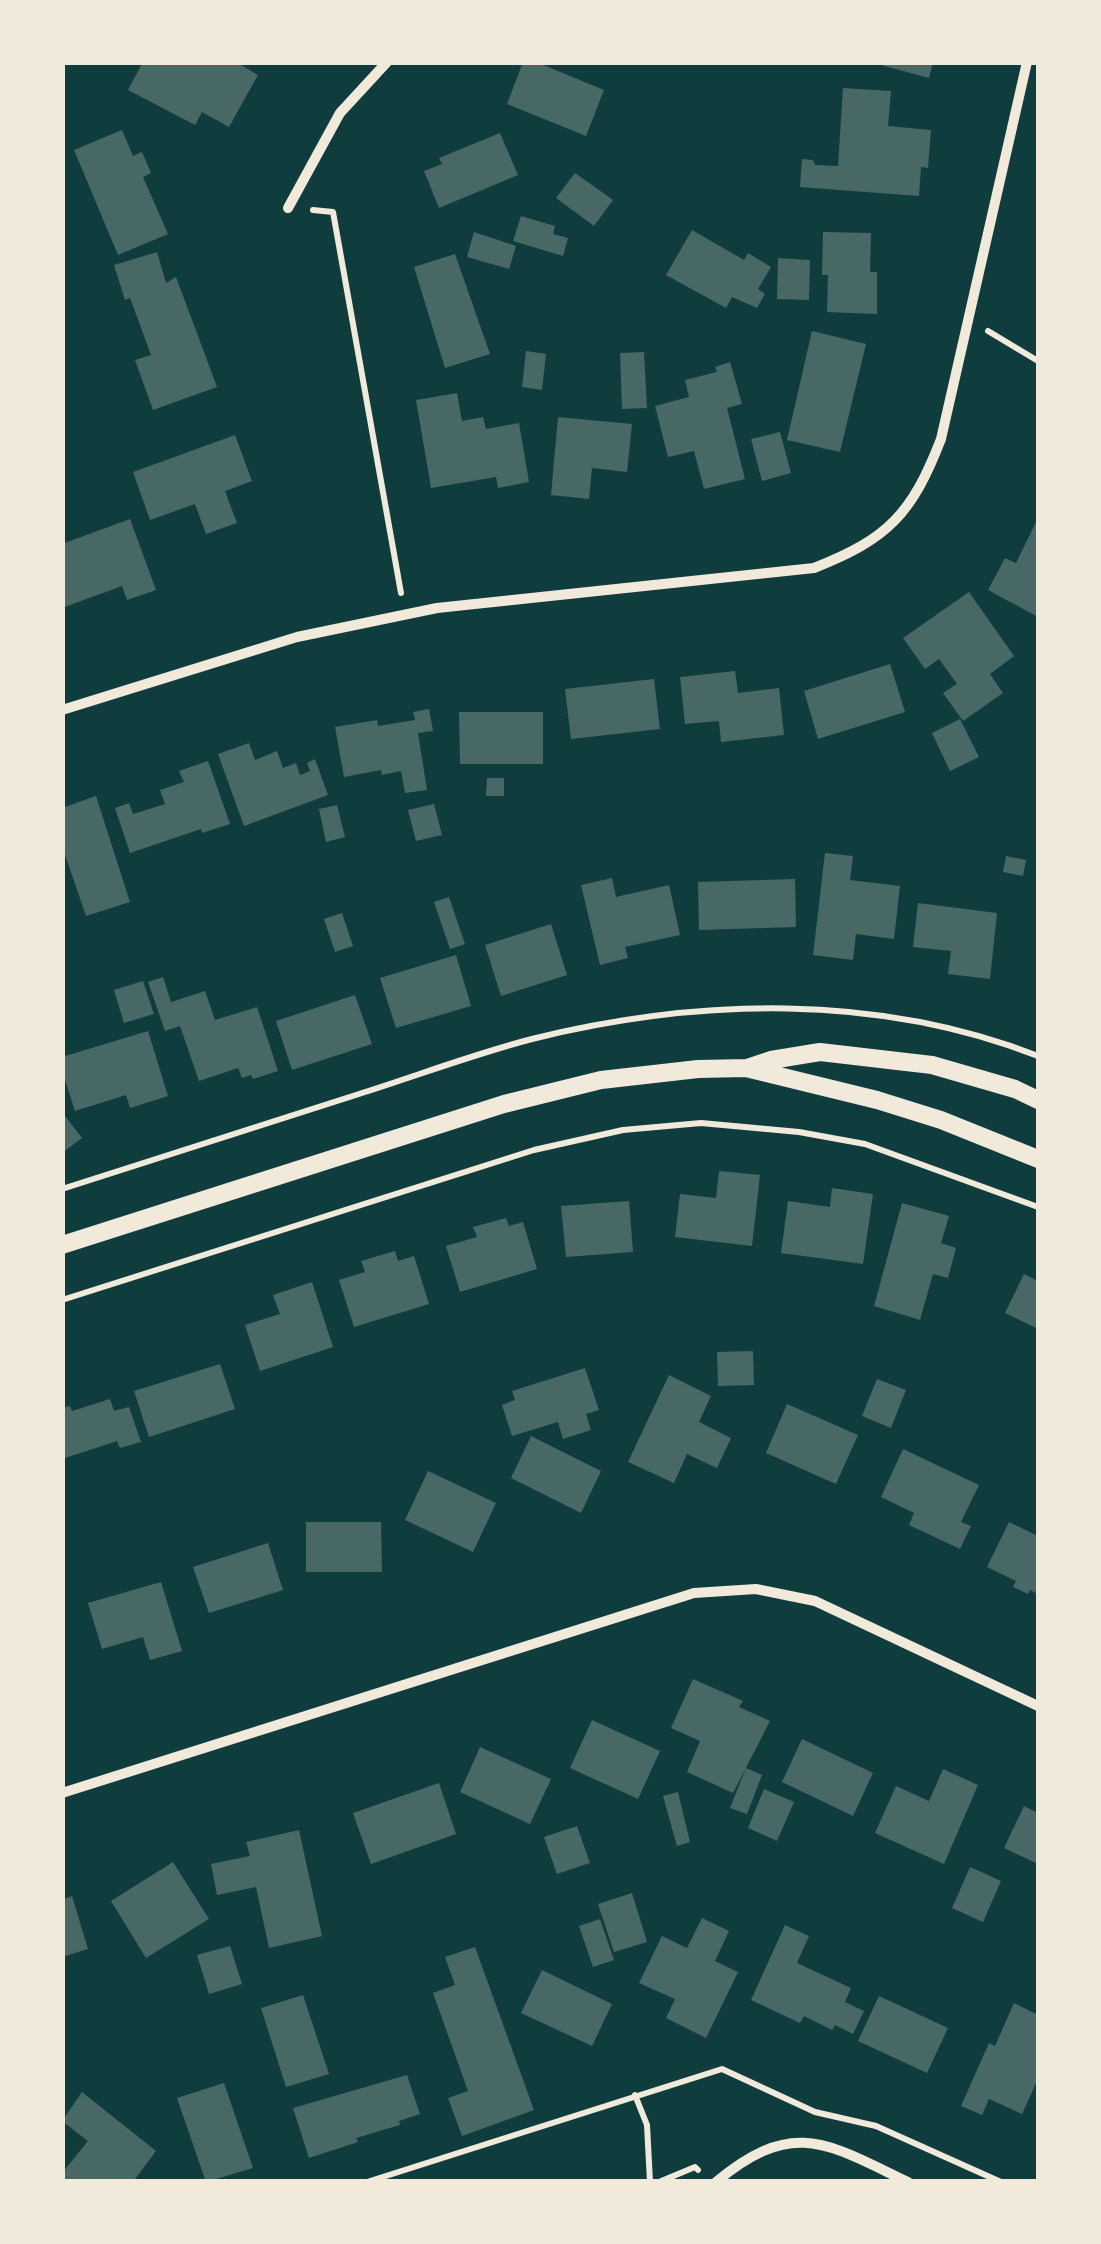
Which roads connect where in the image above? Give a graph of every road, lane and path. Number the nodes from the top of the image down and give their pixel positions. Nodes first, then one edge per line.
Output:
1 (387, 62) edge
2 (1027, 62) edge
3 (288, 208) joint
4 (968, 320) junction
5 (1038, 361) edge
6 (405, 614) junction
7 (62, 710) edge
8 (746, 1068) junction
9 (1038, 1100) edge
10 (1038, 1159) edge
11 (1038, 1207) edge
12 (62, 1245) edge
13 (62, 1300) edge
14 (1038, 1706) edge
15 (62, 1793) edge
16 (635, 2095) junction
17 (702, 2174) dead end
18 (368, 2182) edge
19 (650, 2182) edge
20 (659, 2182) edge
21 (716, 2182) edge
22 (908, 2182) edge
23 (1001, 2182) edge

1 - 3 street
2 - 4 street
3 - 6 path
4 - 5 path
4 - 6 street
6 - 7 street
8 - 9 street
8 - 10 street
8 - 12 street
11 - 13 path
14 - 15 street
16 - 18 path
16 - 19 path
16 - 23 path
17 - 20 path
21 - 22 street

